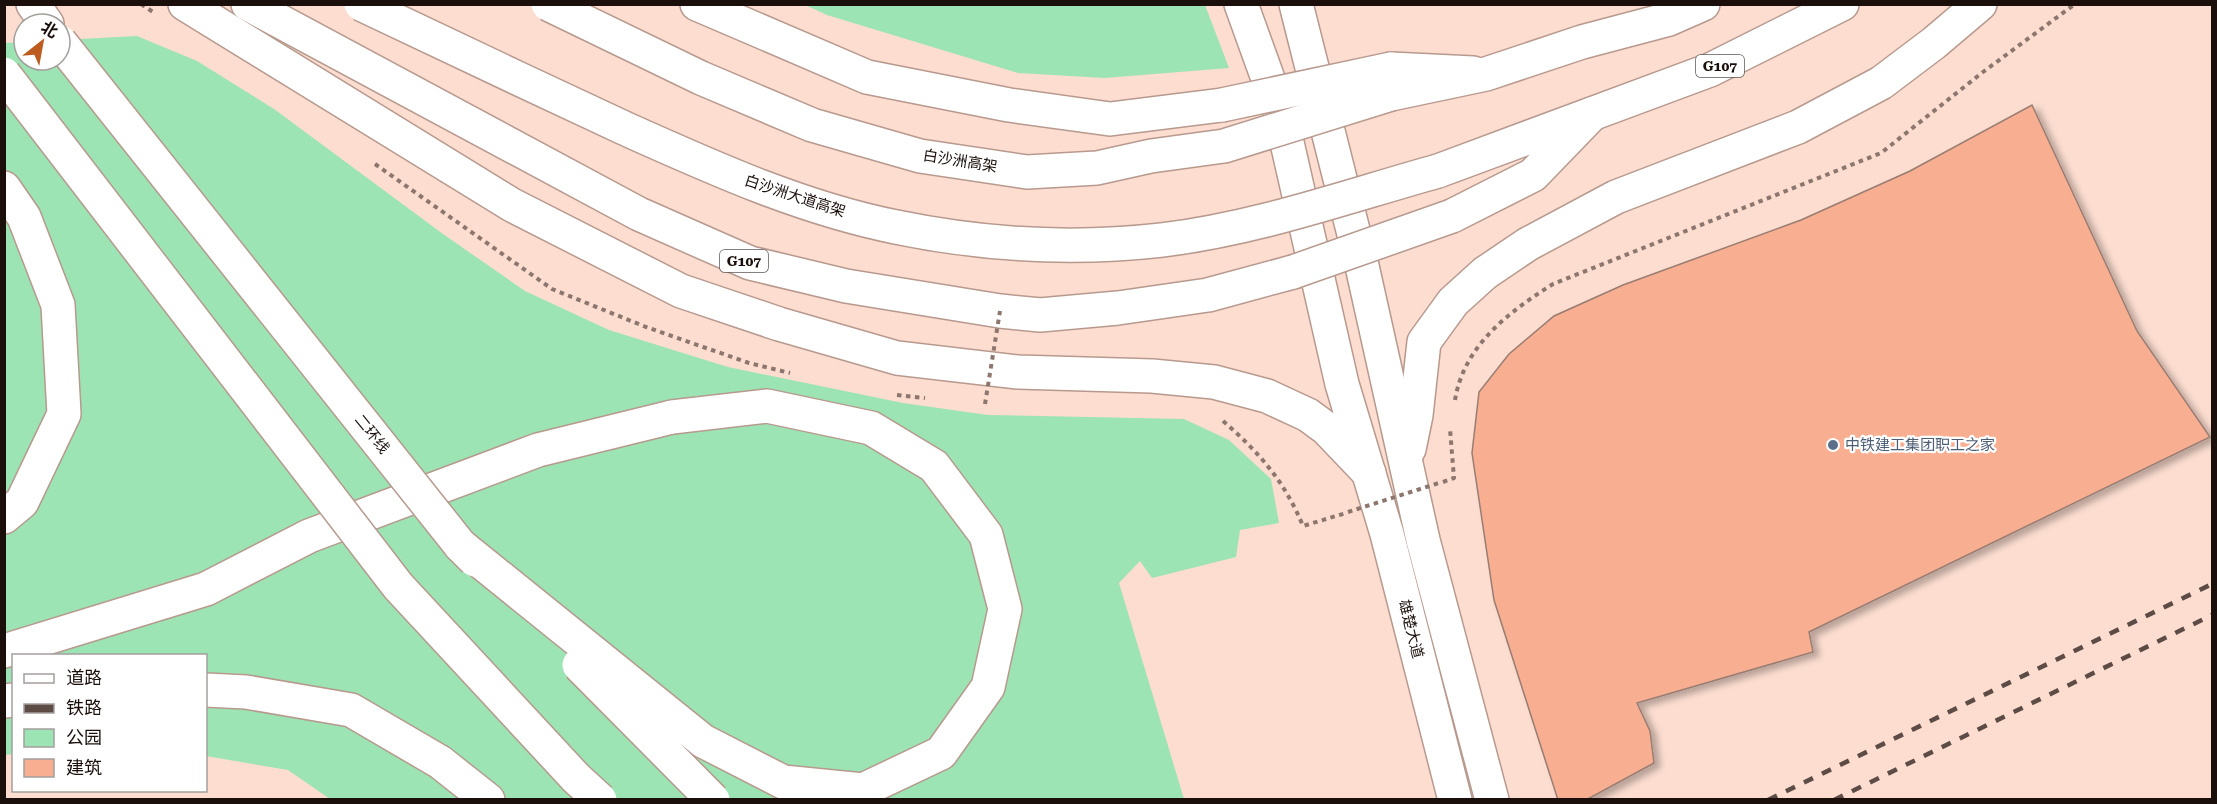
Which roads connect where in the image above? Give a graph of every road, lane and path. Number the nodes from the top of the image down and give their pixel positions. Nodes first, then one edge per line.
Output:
1 (185, 4) edge
2 (248, 4) edge
3 (361, 4) edge
4 (548, 4) edge
5 (697, 4) edge
6 (1241, 4) edge
7 (1296, 4) edge
8 (1702, 4) edge
9 (1842, 4) edge
10 (1980, 4) edge
11 (2075, 4) edge
12 (72, 57) edge
13 (4, 74) edge
14 (1391, 82) junction
15 (1592, 114) junction
16 (4, 188) edge
17 (1000, 311) junction
18 (985, 404) dead end
19 (1453, 409) dead end
20 (1452, 420) dead end
21 (1407, 463) junction
22 (1367, 466) junction
23 (4, 517) edge
24 (1303, 526) dead end
25 (460, 545) junction
26 (4, 651) edge
27 (207, 690) edge
28 (488, 800) edge
29 (600, 800) edge
30 (713, 800) edge
31 (1455, 800) edge
32 (1492, 800) edge

1 - 22 main road
2 - 17 main road, G107
3 - 15 main road, 白沙洲大道高架, bridge
4 - 14 main road, 白沙洲高架, bridge
5 - 14 main road, bridge
6 - 22 main road, 雄楚大道
7 - 21 main road
8 - 14 main road
9 - 15 main road, G107
10 - 21 main road
11 - 19 path
12 - 25 main road, 二环线, bridge
13 - 29 main road, bridge
15 - 17 main road, G107, bridge
16 - 23 main road
17 - 18 path, bridge
20 - 24 path, bridge
21 - 32 main road
22 - 31 main road, 雄楚大道
25 - 26 main road, bridge
25 - 30 main road, 二环线, bridge
27 - 28 main road, bridge

